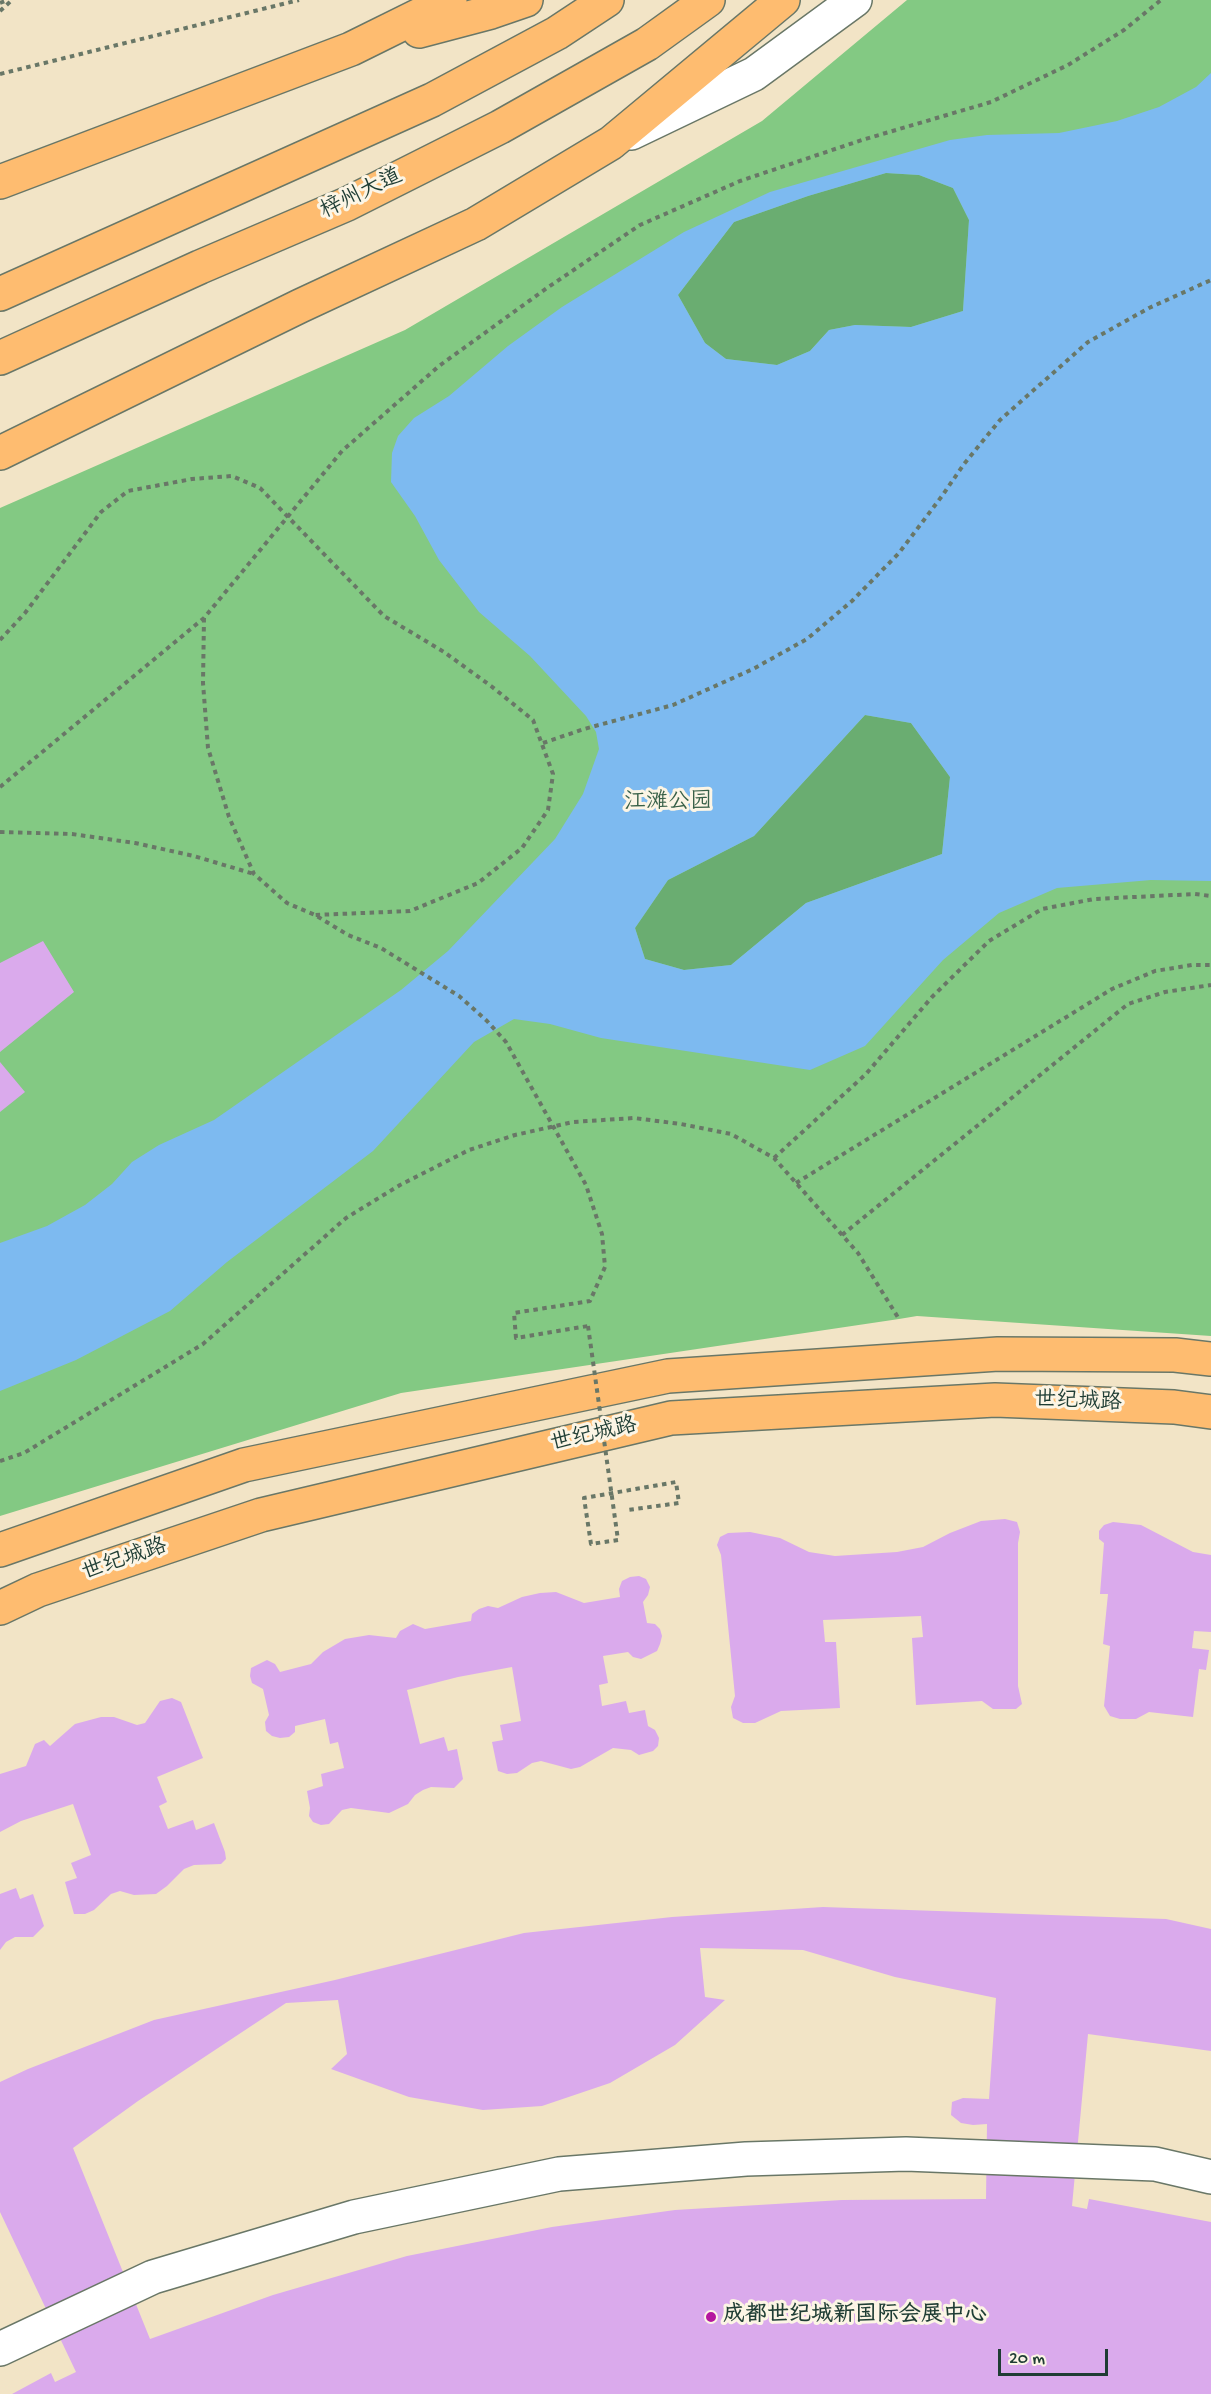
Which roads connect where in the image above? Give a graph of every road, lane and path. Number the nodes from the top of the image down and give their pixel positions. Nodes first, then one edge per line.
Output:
1 (10, 0) edge
2 (298, 0) edge
3 (450, 0) edge
4 (526, 0) edge
5 (607, 0) edge
6 (708, 0) edge
7 (783, 0) edge
8 (855, 0) edge
9 (1161, 0) edge
10 (0, 3) edge
11 (0, 11) edge
12 (351, 50) junction
13 (0, 74) edge
14 (611, 143) junction
15 (0, 182) edge
16 (1211, 280) edge
17 (0, 294) edge
18 (0, 358) edge
19 (0, 453) edge
20 (287, 516) junction
21 (204, 618) junction
22 (0, 640) edge
23 (543, 743) junction
24 (0, 787) edge
25 (0, 832) edge
26 (255, 874) junction
27 (1211, 896) edge
28 (315, 915) junction
29 (1211, 965) edge
30 (1211, 985) edge
31 (553, 1126) junction
32 (774, 1158) junction
33 (796, 1183) junction
34 (842, 1236) junction
35 (899, 1319) dead end
36 (1211, 1359) edge
37 (1211, 1412) edge
38 (0, 1461) edge
39 (628, 1510) dead end
40 (0, 1550) edge
41 (0, 1608) edge
42 (1211, 2177) edge
43 (0, 2349) edge

1 - 10 path
1 - 11 path
2 - 13 path
3 - 12 main road
4 - 12 main road
5 - 17 main road
6 - 18 main road, 梓州大道
7 - 14 main road
8 - 14 street
9 - 20 path
12 - 15 main road
14 - 19 main road
16 - 23 path
20 - 21 path
20 - 22 path
20 - 23 path
21 - 24 path
21 - 26 path
23 - 28 path
25 - 26 path
26 - 28 path
27 - 32 path
28 - 31 path
29 - 33 path
30 - 34 path
31 - 32 path
31 - 38 path
31 - 39 path, bridge
32 - 33 path
33 - 34 path
34 - 35 path
36 - 40 main road, 世纪城路
37 - 41 main road, 世纪城路
42 - 43 street

